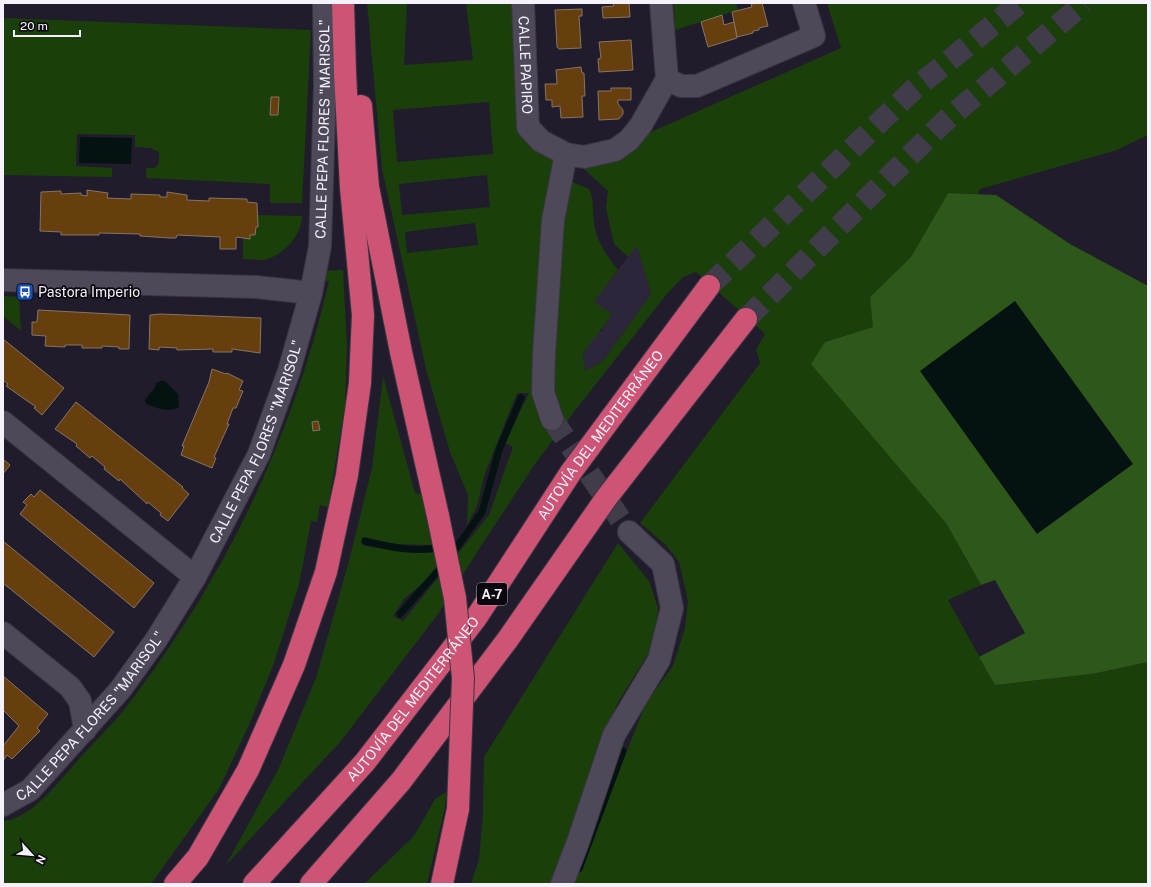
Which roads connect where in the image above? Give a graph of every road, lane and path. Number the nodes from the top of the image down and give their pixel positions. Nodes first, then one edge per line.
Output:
1 (324, 3) edge
2 (343, 3) edge
3 (352, 3) edge
4 (523, 3) edge
5 (661, 3) edge
6 (804, 3) edge
7 (667, 79) junction
8 (566, 154) junction
9 (3, 280) edge
10 (709, 286) tunnel mouth
11 (311, 293) junction
12 (746, 318) tunnel mouth
13 (552, 419) tunnel mouth
14 (3, 422) edge
15 (629, 532) tunnel mouth
16 (195, 577) junction
17 (3, 633) edge
18 (85, 730) junction
19 (3, 805) edge
20 (176, 884) edge
21 (254, 884) edge
22 (311, 884) edge
23 (442, 884) edge
24 (562, 884) edge

1 - 11 street, CALLE PEPA FLORES "MARISOL"
2 - 20 highway
3 - 23 highway, bridge
4 - 8 street, CALLE PAPIRO
5 - 7 street
6 - 7 street
7 - 8 street
8 - 13 street
9 - 11 street
10 - 21 highway, AUTOVÍA DEL MEDITERRÁNEO / A-7
11 - 16 street, CALLE PEPA FLORES "MARISOL"
12 - 22 highway, A-7
14 - 16 street
15 - 24 street
16 - 18 street, CALLE PEPA FLORES "MARISOL"
17 - 18 street
18 - 19 street, CALLE PEPA FLORES "MARISOL"

